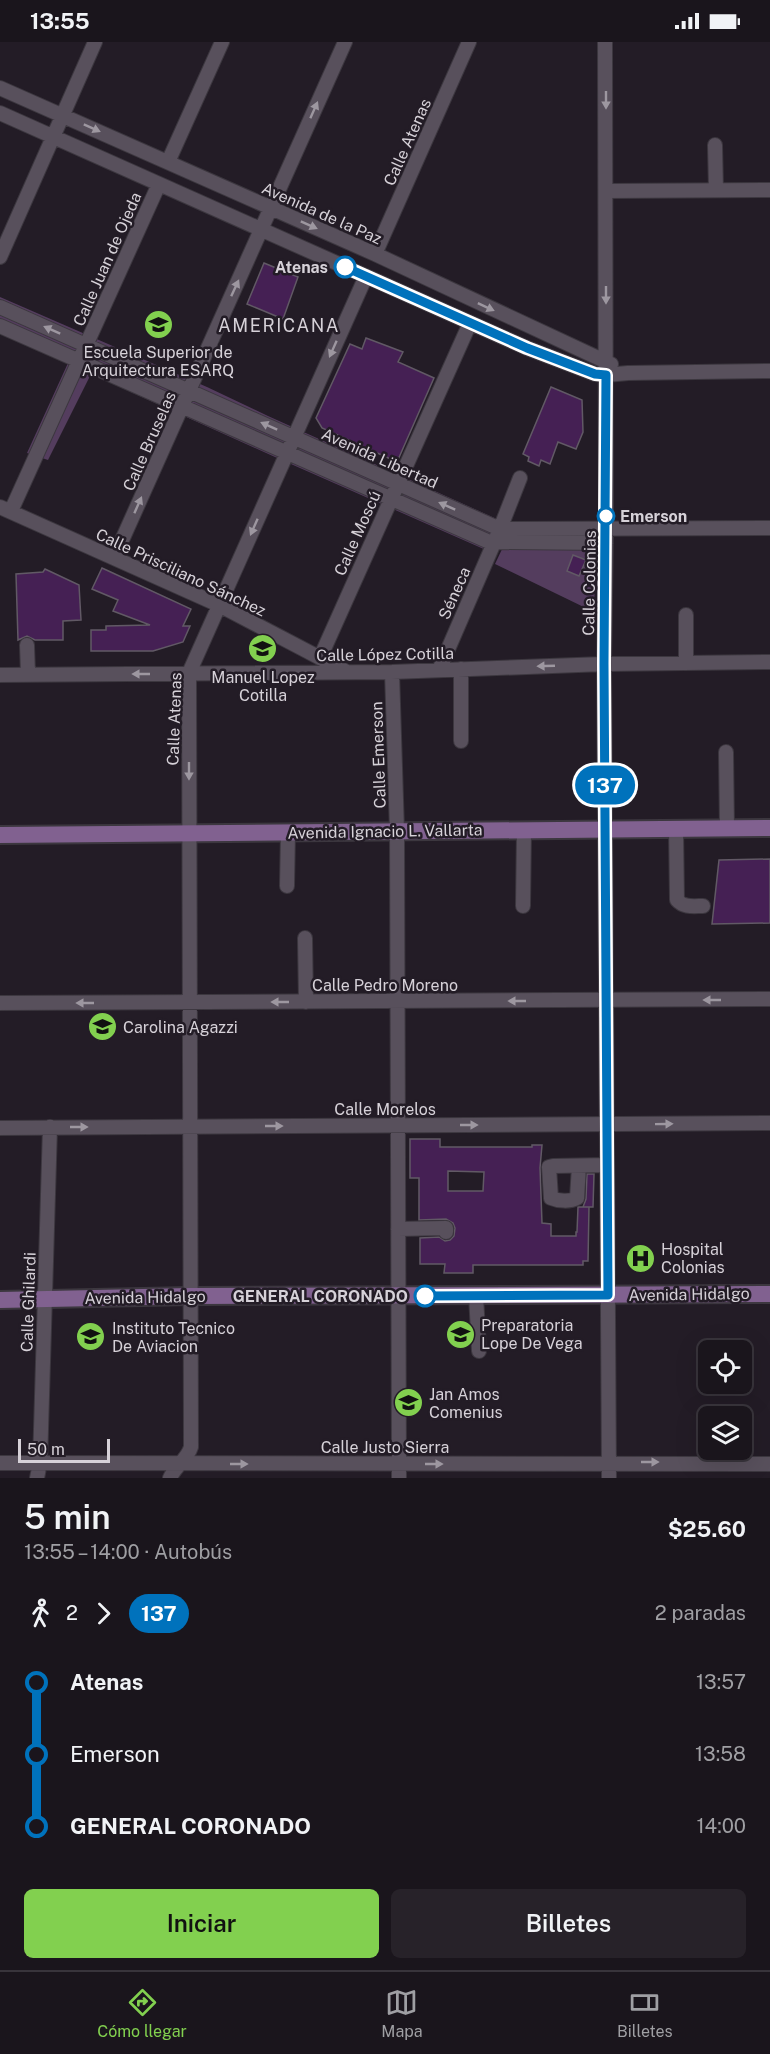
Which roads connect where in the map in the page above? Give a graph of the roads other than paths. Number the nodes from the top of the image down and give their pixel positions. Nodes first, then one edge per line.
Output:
1 (95, 42) edge
2 (222, 42) edge
3 (345, 42) edge
4 (469, 42) edge
5 (605, 42) edge
6 (0, 88) edge
7 (0, 113) edge
8 (63, 116) junction
9 (53, 137) junction
10 (715, 145) dead end
11 (168, 162) junction
12 (159, 184) junction
13 (716, 190) junction
14 (770, 190) edge
15 (606, 191) junction
16 (271, 208) junction
17 (261, 230) junction
18 (375, 254) junction
19 (0, 257) edge
20 (366, 276) junction
21 (0, 307) edge
22 (470, 323) junction
23 (0, 326) edge
24 (87, 345) junction
25 (80, 361) junction
26 (606, 361) junction
27 (770, 371) edge
28 (628, 373) junction
29 (606, 375) junction
30 (189, 391) junction
31 (182, 407) junction
32 (294, 438) junction
33 (287, 453) junction
34 (520, 478) dead end
35 (398, 484) junction
36 (391, 499) junction
37 (5, 509) edge
38 (770, 528) edge
39 (606, 536) junction
40 (496, 538) junction
41 (114, 558) junction
42 (219, 605) junction
43 (686, 615) dead end
44 (27, 645) dead end
45 (320, 658) junction
46 (770, 662) edge
47 (686, 663) junction
48 (604, 664) junction
49 (461, 669) junction
50 (438, 670) junction
51 (346, 672) junction
52 (392, 672) junction
53 (189, 674) junction
54 (0, 675) edge
55 (28, 675) junction
56 (461, 741) dead end
57 (726, 752) dead end
58 (676, 828) junction
59 (727, 828) junction
60 (770, 828) edge
61 (606, 829) junction
62 (524, 830) junction
63 (397, 831) junction
64 (288, 832) junction
65 (189, 833) junction
66 (0, 835) edge
67 (287, 886) dead end
68 (523, 906) dead end
69 (703, 906) dead end
70 (305, 938) dead end
71 (770, 999) edge
72 (607, 1000) junction
73 (398, 1001) junction
74 (189, 1002) junction
75 (306, 1002) junction
76 (0, 1003) edge
77 (770, 1123) edge
78 (607, 1125) junction
79 (398, 1126) junction
80 (50, 1127) junction
81 (189, 1127) junction
82 (0, 1128) edge
83 (607, 1165) junction
84 (579, 1166) dead end
85 (398, 1229) junction
86 (446, 1232) dead end
87 (770, 1294) edge
88 (476, 1295) junction
89 (608, 1295) junction
90 (189, 1296) junction
91 (398, 1296) junction
92 (44, 1299) junction
93 (0, 1300) edge
94 (479, 1351) dead end
95 (0, 1462) edge
96 (609, 1462) junction
97 (40, 1463) junction
98 (180, 1464) junction
99 (770, 1464) edge
100 (399, 1471) edge
101 (37, 1478) edge
102 (170, 1478) edge
103 (609, 1478) edge

1 - 8 street
2 - 11 street
16 -> 3 street, Calle Bruselas
4 - 18 street, Calle Atenas
5 -> 15 street, Calle Colonias
6 - 8 street, Avenida de la Paz
7 - 9 street, Avenida de la Paz
8 - 9 street
8 -> 11 street, Avenida de la Paz
9 - 12 street, Avenida de la Paz
9 - 19 street
10 - 13 street
11 - 16 street, Avenida de la Paz
12 - 17 street, Avenida de la Paz
12 - 24 street, Calle Juan de Ojeda
13 - 14 street
13 - 15 street
15 -> 26 street, Calle Colonias
16 - 17 street, Calle Bruselas
16 -> 18 street, Avenida de la Paz
17 - 20 street, Avenida de la Paz
30 -> 17 street, Calle Bruselas
18 -> 26 street, Avenida de la Paz
20 - 22 street, Avenida de la Paz
20 -> 32 street, Calle Atenas
24 -> 21 street, Avenida Libertad
22 - 29 street, Avenida de la Paz
22 - 35 street, Calle Moscú
23 - 25 street, Avenida Libertad
24 - 25 street, Calle Juan de Ojeda
24 - 30 street, Avenida Libertad
25 - 31 street, Avenida Libertad
25 - 37 street, Calle Juan de Ojeda
26 - 28 street, Avenida de la Paz
26 - 29 street, Calle Colonias
27 - 28 street, Avenida de la Paz
28 - 29 street, Avenida de la Paz
29 - 39 street, Calle Colonias
30 - 31 street, Calle Bruselas
32 -> 30 street, Avenida Libertad
31 - 33 street, Avenida Libertad
41 -> 31 street, Calle Bruselas
32 - 33 street, Calle Atenas
32 - 35 street, Avenida Libertad
33 - 36 street, Avenida Libertad
33 -> 42 street, Calle Atenas
34 - 40 street, Séneca
35 - 36 street, Calle Moscú
40 -> 35 street, Avenida Libertad
36 - 40 street, Avenida Libertad
36 - 45 street, Calle Moscú
37 - 41 street, Calle Prisciliano Sánchez
38 - 39 street, Avenida Libertad
39 - 40 street, Avenida Libertad
39 - 48 street, Calle Colonias
40 - 50 street, Séneca
41 - 42 street, Calle Prisciliano Sánchez
42 - 45 street, Calle Prisciliano Sánchez
42 - 53 street, Calle Atenas
43 - 47 street
44 - 55 street
45 - 51 street, Calle Prisciliano Sánchez
46 - 47 street, Calle López Cotilla
47 - 48 street, Calle López Cotilla
48 -> 49 street, Calle López Cotilla
48 - 61 street, Calle Colonias
49 - 50 street, Calle López Cotilla
49 - 56 street
50 - 52 street, Calle López Cotilla
51 - 52 street, Calle López Cotilla
51 - 53 street, Calle López Cotilla
52 - 63 street, Calle Emerson
53 -> 55 street, Calle López Cotilla
53 -> 65 street, Calle Atenas
54 - 55 street, Calle López Cotilla
57 - 59 street
58 - 59 main road, Avenida Ignacio L. Vallarta
58 - 61 main road, Avenida Ignacio L. Vallarta
58 - 69 street
59 - 60 main road, Avenida Ignacio L. Vallarta
61 - 62 main road, Avenida Ignacio L. Vallarta
61 - 72 street, Calle Colonias
62 - 63 main road, Avenida Ignacio L. Vallarta
62 - 68 street
63 - 64 main road, Avenida Ignacio L. Vallarta
63 - 73 street, Calle Emerson
64 - 65 main road, Avenida Ignacio L. Vallarta
64 - 67 street
65 - 66 main road, Avenida Ignacio L. Vallarta
65 - 74 street, Calle Atenas
70 - 75 street
71 -> 72 street, Calle Pedro Moreno
72 -> 73 street, Calle Pedro Moreno
72 - 78 street, Calle Colonias
73 - 75 street, Calle Pedro Moreno
73 - 79 street, Calle Emerson
75 -> 74 street, Calle Pedro Moreno
74 -> 76 street, Calle Pedro Moreno
74 - 81 street, Calle Atenas
78 -> 77 street, Calle Morelos
79 -> 78 street, Calle Morelos
78 - 83 street, Calle Colonias
81 -> 79 street, Calle Morelos
79 - 85 street, Calle Emerson
80 -> 81 street, Calle Morelos
80 - 82 street, Calle Morelos
80 - 92 street, Calle Ghilardi
81 - 90 street, Calle Atenas
83 - 84 street
83 - 89 street, Calle Colonias
85 - 86 street
85 - 91 street, Calle Emerson
87 - 89 main road, Avenida Hidalgo
88 - 89 main road, Avenida Hidalgo
88 - 91 main road, Avenida Hidalgo
88 - 94 street
89 - 96 street, Calle Colonias
90 - 91 main road, Avenida Hidalgo
90 - 92 main road, Avenida Hidalgo
90 - 98 street, Calle Atenas
91 - 100 street, Calle Emerson
92 - 93 main road, Avenida Hidalgo
92 - 97 street, Calle Ghilardi
95 - 97 street, Calle Justo Sierra
96 -> 99 street, Calle Justo Sierra
100 -> 96 street, Calle Justo Sierra
96 - 103 street, Calle Colonias
97 - 98 street, Calle Justo Sierra
97 - 101 street, Calle Ghilardi
98 -> 100 street, Calle Justo Sierra
98 - 102 street, Calle Atenas

